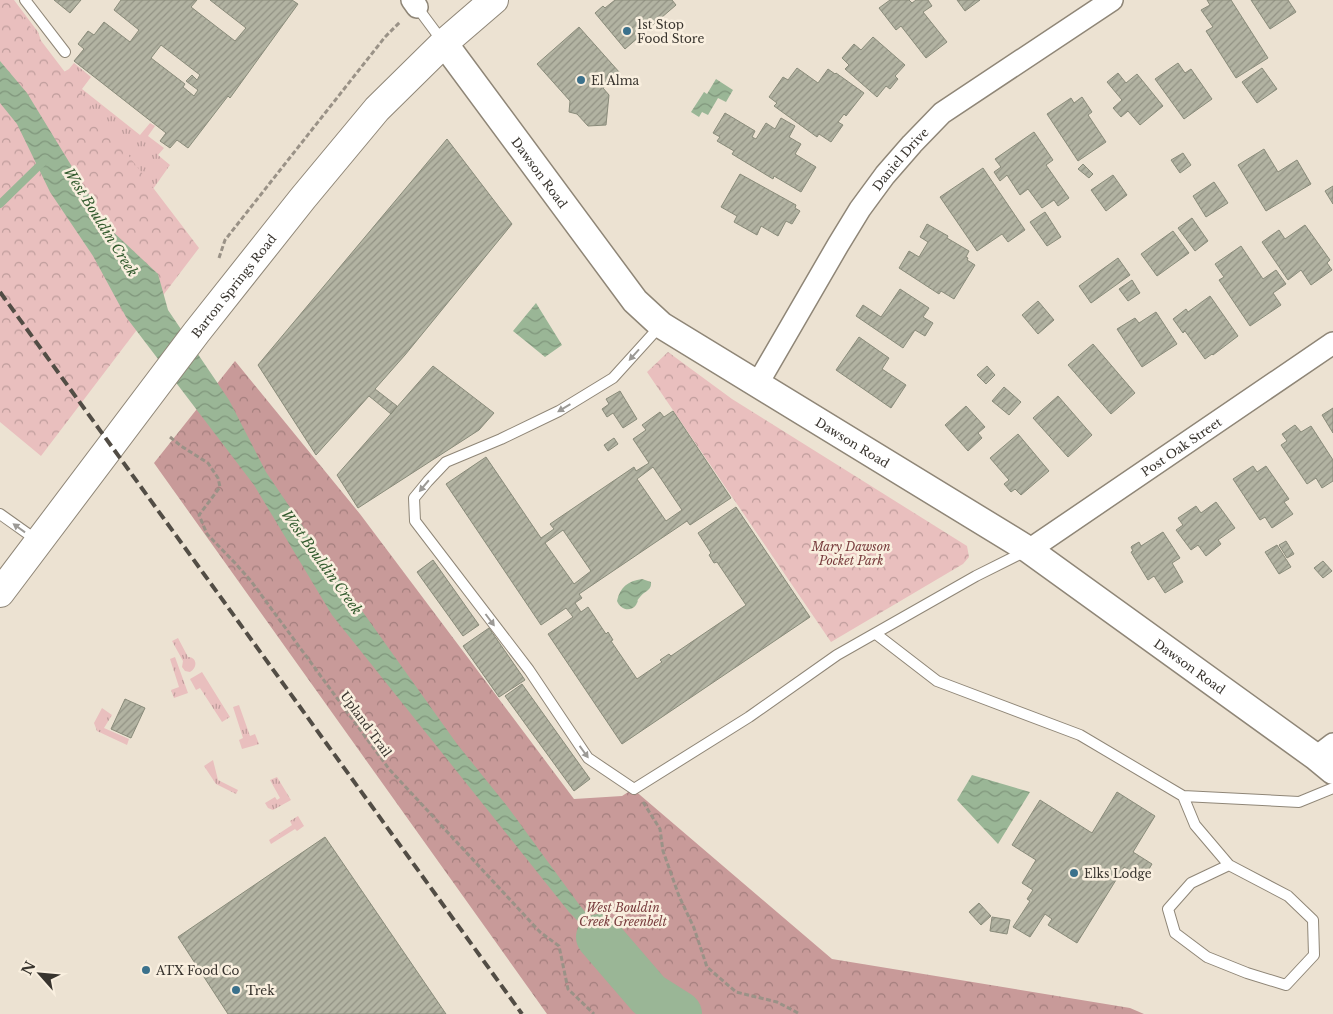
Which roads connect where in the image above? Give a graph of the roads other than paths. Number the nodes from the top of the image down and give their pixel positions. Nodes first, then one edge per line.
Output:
1 (25, 0) edge
2 (494, 0) edge
3 (1112, 0) edge
4 (414, 3) edge
5 (444, 43) junction
6 (65, 52) dead end
7 (661, 325) junction
8 (1333, 342) edge
9 (758, 383) junction
10 (0, 514) edge
11 (38, 542) junction
12 (1029, 550) junction
13 (0, 593) edge
14 (876, 634) junction
15 (1327, 757) edge
16 (1333, 788) edge
17 (1182, 796) junction
18 (1229, 864) junction

1 - 6 lane
2 - 5 main road, Barton Springs Road
3 - 9 street, Daniel Drive
4 - 5 lane
5 - 7 street, Dawson Road
5 - 11 main road, Barton Springs Road
7 - 9 street, Dawson Road
7 -> 14 lane
8 - 12 street, Post Oak Street
9 - 12 street, Dawson Road
11 -> 10 lane
11 - 13 main road, Barton Springs Road
12 - 14 lane
12 - 15 street, Dawson Road
14 - 17 lane
16 - 17 lane
17 - 18 lane
18 - 18 lane

